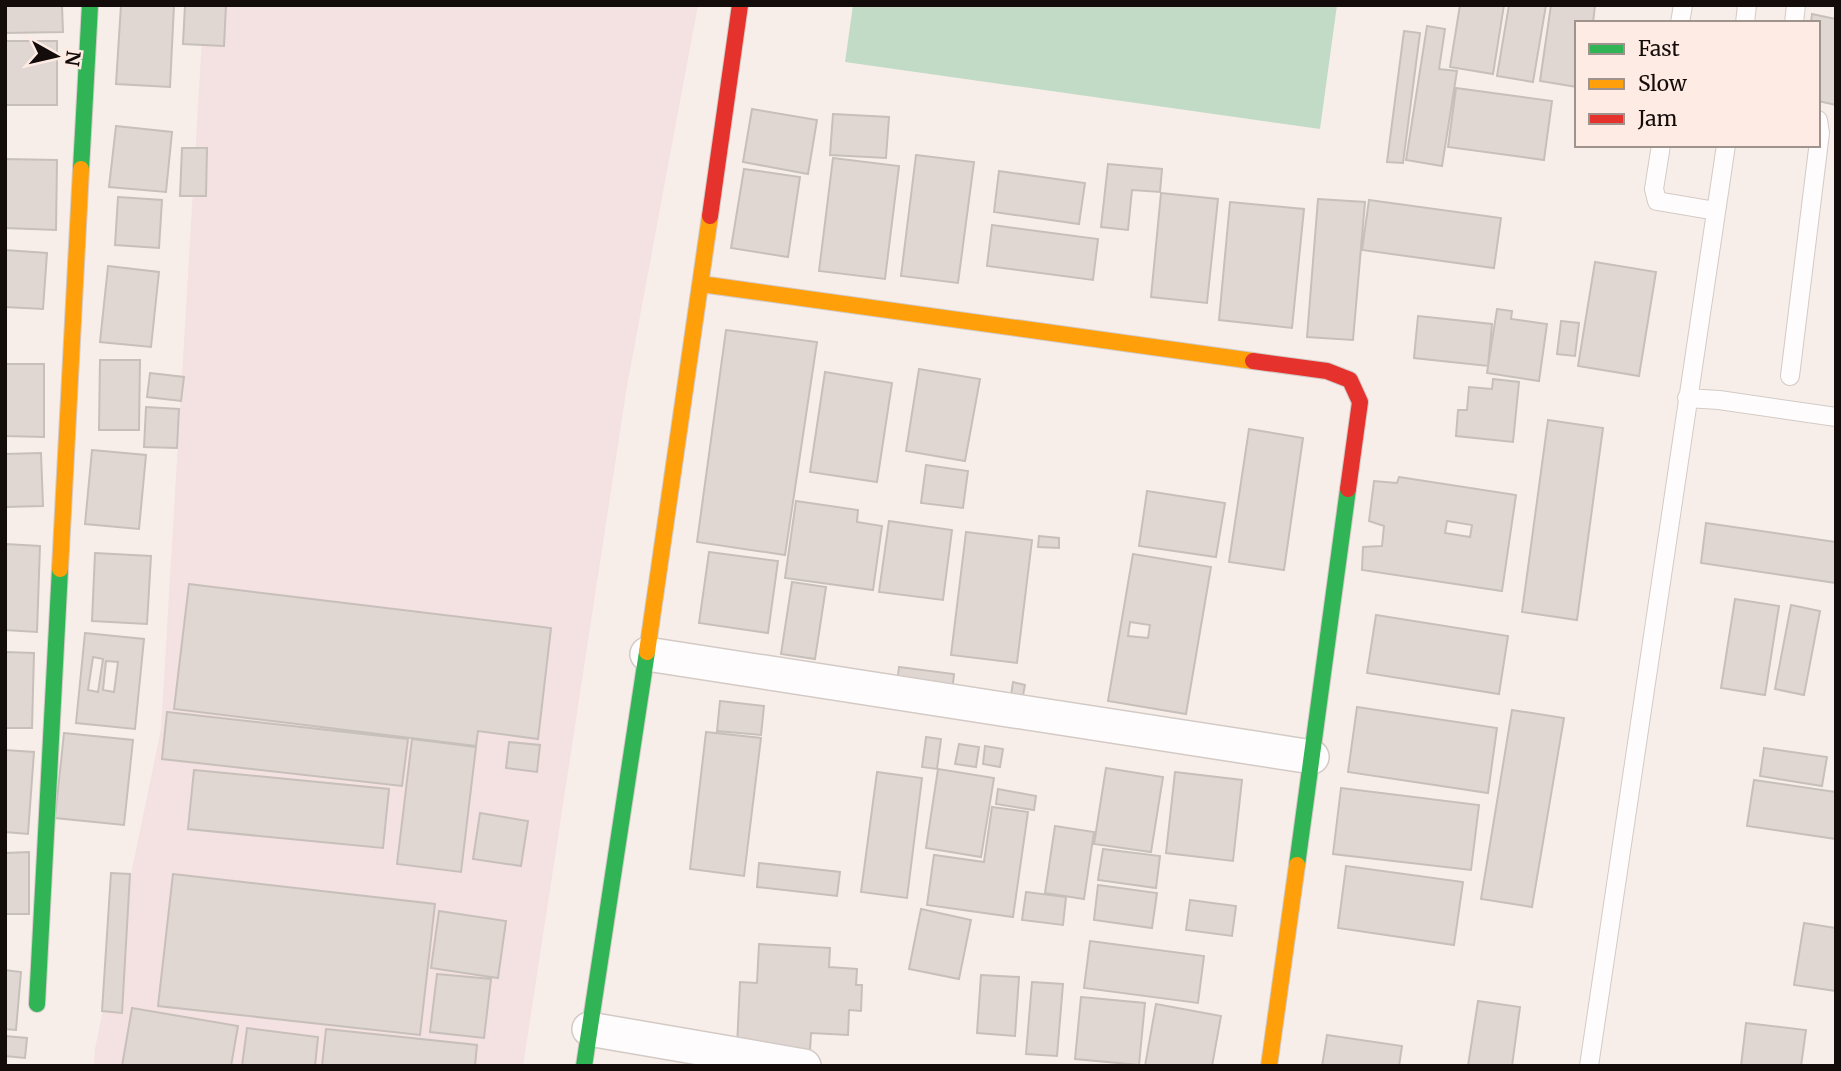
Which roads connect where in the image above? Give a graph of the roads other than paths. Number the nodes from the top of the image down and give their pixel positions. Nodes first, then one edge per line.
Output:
1 (90, 5) edge
2 (740, 5) edge
3 (1661, 147) edge
4 (1727, 147) edge
5 (1817, 147) edge
6 (1716, 211) junction
7 (701, 284) junction
8 (1790, 376) dead end
9 (1687, 398) junction
10 (1836, 417) edge
11 (646, 654) junction
12 (1312, 757) junction
13 (37, 1004) dead end
14 (589, 1029) junction
15 (584, 1066) edge
16 (804, 1066) edge
17 (1269, 1066) edge
18 (1589, 1066) edge

1 - 13 street
2 - 7 street
3 - 6 lane
4 - 6 lane
5 - 8 lane
6 - 9 lane
7 - 11 street
7 - 12 street
9 - 10 lane
9 - 18 lane
11 - 12 street
11 - 14 street
12 - 17 street
14 - 15 street
14 - 16 street

